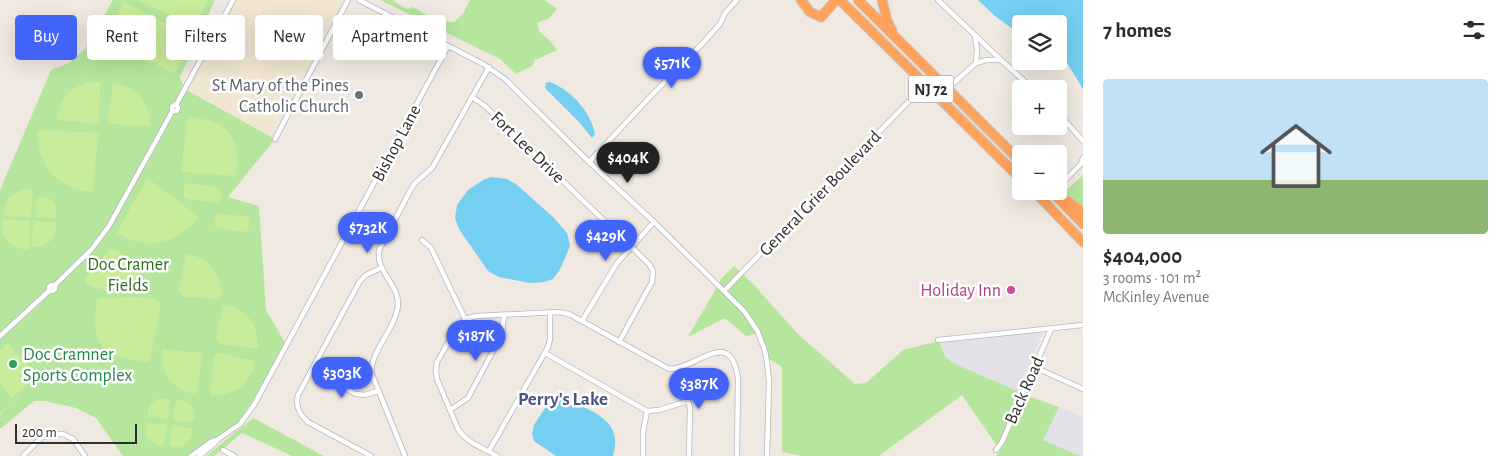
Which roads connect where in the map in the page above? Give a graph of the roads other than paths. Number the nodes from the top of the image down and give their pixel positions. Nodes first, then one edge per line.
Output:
1 (233, 0) edge
2 (348, 0) edge
3 (359, 0) edge
4 (737, 0) edge
5 (801, 0) edge
6 (838, 0) edge
7 (849, 0) edge
8 (858, 0) edge
9 (882, 0) edge
10 (938, 0) edge
11 (850, 10) junction
12 (894, 35) junction
13 (975, 36) junction
14 (448, 46) junction
15 (1001, 60) junction
16 (976, 62) junction
17 (488, 67) junction
18 (918, 76) junction
19 (1023, 80) edge
20 (947, 89) junction
21 (934, 92) junction
22 (916, 94) junction
23 (472, 97) junction
24 (1067, 123) edge
25 (275, 139) dead end
26 (1083, 140) edge
27 (1012, 153) edge
28 (1083, 158) edge
29 (589, 162) junction
30 (1012, 170) edge
31 (1067, 178) edge
32 (1043, 200) edge
33 (1060, 200) edge
34 (1065, 200) edge
35 (1083, 212) edge
36 (654, 222) junction
37 (1083, 224) edge
38 (422, 240) dead end
39 (1083, 242) edge
40 (632, 246) junction
41 (381, 268) junction
42 (724, 291) junction
43 (550, 313) junction
44 (504, 315) junction
45 (465, 319) junction
46 (582, 321) junction
47 (1083, 325) edge
48 (1051, 328) junction
49 (0, 336) edge
50 (938, 340) dead end
51 (619, 342) junction
52 (545, 353) junction
53 (1034, 367) junction
54 (679, 368) junction
55 (311, 371) junction
56 (1083, 389) edge
57 (378, 391) junction
58 (688, 401) junction
59 (450, 410) junction
60 (647, 411) junction
61 (217, 440) junction
62 (222, 450) dead end
63 (996, 450) dead end
64 (489, 451) junction
65 (23, 456) edge
66 (85, 456) edge
67 (192, 456) edge
68 (199, 456) edge
69 (234, 456) edge
70 (371, 456) edge
71 (405, 456) edge
72 (497, 456) edge
73 (643, 456) edge
74 (689, 456) edge
75 (736, 456) edge
76 (767, 456) edge

1 - 49 street
2 - 25 street
3 - 14 street
4 - 29 street
5 - 6 highway
6 - 11 highway, NJ 72
7 - 11 highway
8 - 12 highway, NJ 72
9 - 12 highway
10 - 13 street
11 - 18 highway, NJ 72
12 - 20 highway, NJ 72
13 - 15 street
13 - 16 street
14 - 17 street
14 - 61 street, Bishop Lane
15 - 16 street
15 - 19 street
16 - 20 street
17 - 23 street
17 - 29 street
18 - 21 highway, NJ 72
18 - 22 street
20 - 27 highway, NJ 72
21 - 22 street
21 - 30 highway, NJ 72
22 - 42 street, General Grier Boulevard
23 - 40 street, Fort Lee Drive
23 - 41 street
24 - 26 street
28 - 31 street
29 - 36 street
32 - 39 highway
33 - 37 highway
34 - 35 highway
36 - 40 street
36 - 42 street
38 - 45 street
40 - 46 street
40 - 51 street, Fort Lee Drive
41 - 55 street
41 - 57 street
42 - 76 street
43 - 44 street
43 - 46 street
43 - 52 street
44 - 45 street
44 - 59 street
45 - 59 street
46 - 51 street
47 - 48 street
48 - 50 street
48 - 53 street, Back Road
51 - 54 street
52 - 60 street
52 - 64 street
53 - 56 street
53 - 63 street, Back Road
54 - 58 street
54 - 75 street
55 - 57 street
55 - 70 street
57 - 71 street
58 - 60 street
58 - 74 street
59 - 64 street
60 - 73 street
61 - 67 street, Bishop Lane
61 - 68 street, Bishop Lane
62 - 69 street
64 - 72 street
65 - 66 street

